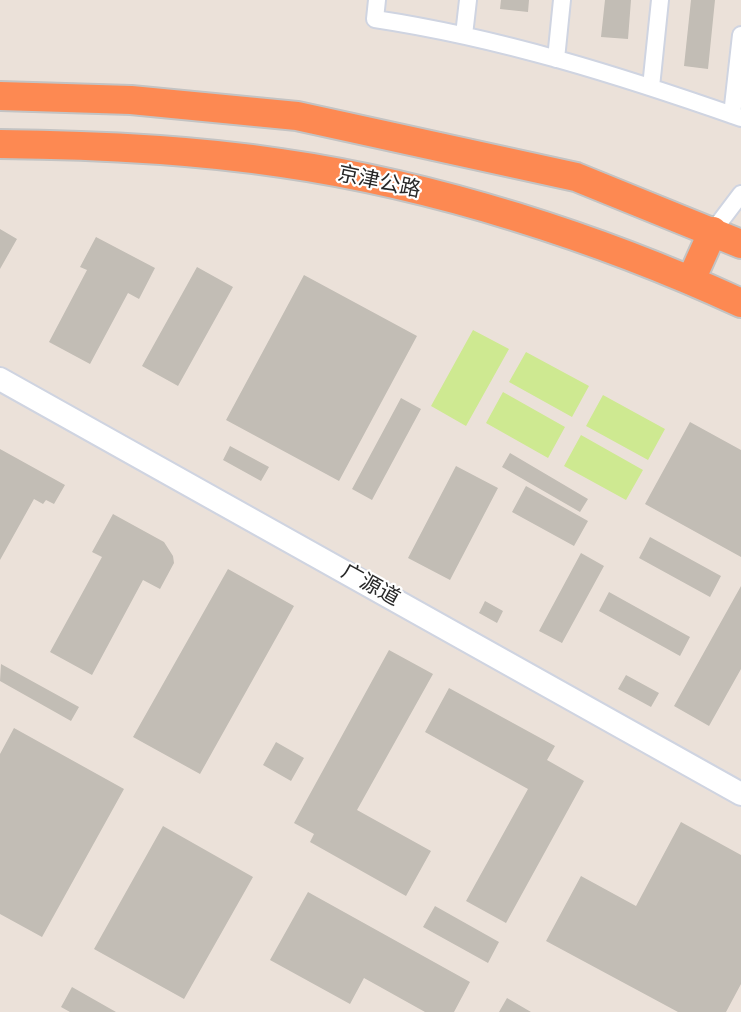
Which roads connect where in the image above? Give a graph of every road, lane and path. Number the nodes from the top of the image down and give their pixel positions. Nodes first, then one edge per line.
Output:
1 (377, 0) edge
2 (468, 0) edge
3 (561, 0) edge
4 (660, 0) edge
5 (464, 34) junction
6 (741, 35) edge
7 (556, 59) junction
8 (651, 87) junction
9 (0, 96) edge
10 (737, 117) edge
11 (0, 144) edge
12 (741, 194) edge
13 (713, 231) junction
14 (741, 244) edge
15 (691, 280) junction
16 (741, 303) edge
17 (0, 379) edge
18 (741, 794) edge

1 - 5 street
2 - 5 street
3 - 7 street
4 - 8 street
5 - 7 street
6 - 10 street
7 - 8 street
8 - 10 street
9 - 13 highway
11 - 15 highway, 京津公路
12 - 13 street
13 - 14 highway
13 - 15 highway
15 - 16 highway, 京津公路
17 - 18 main road, 广源道

